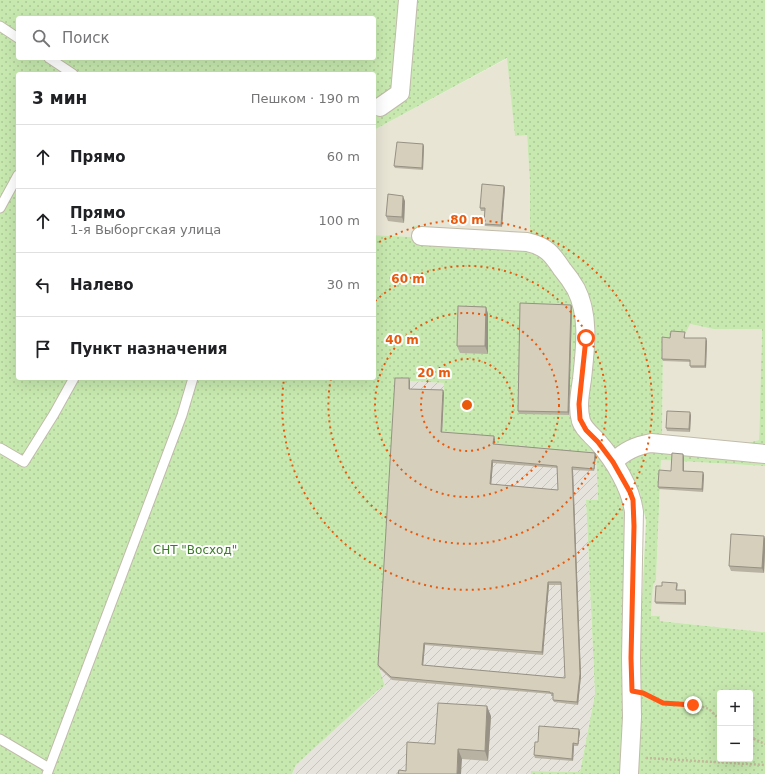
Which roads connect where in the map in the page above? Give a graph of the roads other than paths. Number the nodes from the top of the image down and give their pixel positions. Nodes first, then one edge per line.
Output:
1 (408, 0) edge
2 (0, 26) edge
3 (16, 37) edge
4 (52, 60) edge
5 (70, 72) edge
6 (380, 106) dead end
7 (16, 179) edge
8 (0, 208) edge
9 (421, 236) dead end
10 (73, 380) edge
11 (192, 380) edge
12 (0, 448) edge
13 (765, 454) edge
14 (613, 462) junction
15 (0, 739) edge
16 (629, 765) edge
17 (48, 771) edge

1 - 6 street
2 - 3 lane
4 - 5 lane
7 - 8 lane
9 - 14 street
10 - 12 lane
11 - 17 lane
13 - 14 street
14 - 16 street
15 - 17 lane

